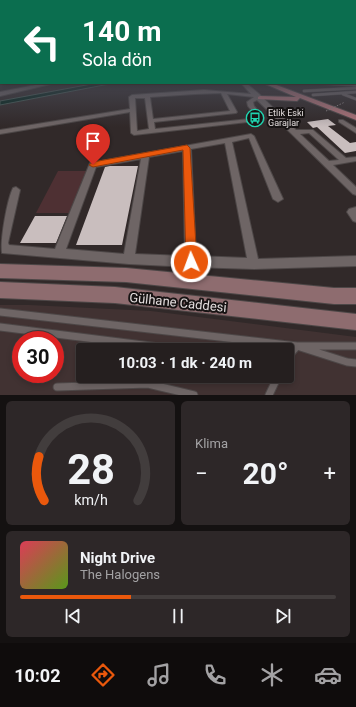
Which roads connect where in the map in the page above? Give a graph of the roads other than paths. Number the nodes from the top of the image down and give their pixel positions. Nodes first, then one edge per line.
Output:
1 (22, 89) edge
2 (250, 89) edge
3 (271, 89) edge
4 (283, 89) edge
5 (300, 89) edge
6 (327, 89) edge
7 (333, 89) edge
8 (304, 91) junction
9 (222, 92) junction
10 (356, 92) edge
11 (340, 93) junction
12 (0, 94) edge
13 (312, 94) junction
14 (147, 96) junction
15 (259, 97) junction
16 (356, 99) edge
17 (314, 102) junction
18 (133, 110) junction
19 (356, 111) edge
20 (356, 118) edge
21 (150, 121) junction
22 (341, 121) dead end
23 (152, 131) junction
24 (356, 131) edge
25 (0, 132) edge
26 (294, 132) junction
27 (228, 140) junction
28 (187, 148) junction
29 (145, 156) junction
30 (356, 159) edge
31 (345, 161) junction
32 (327, 164) junction
33 (16, 190) dead end
34 (356, 192) edge
35 (278, 200) dead end
36 (356, 211) edge
37 (356, 218) edge
38 (59, 253) junction
39 (129, 259) junction
40 (356, 261) edge
41 (191, 262) junction
42 (254, 264) junction
43 (0, 271) edge
44 (0, 290) edge
45 (356, 296) edge
46 (0, 312) edge
47 (356, 322) edge
48 (0, 327) edge
49 (127, 343) edge
50 (297, 346) junction
51 (356, 346) edge
52 (294, 347) edge
53 (294, 350) edge
54 (356, 363) edge
55 (274, 383) edge
56 (57, 387) dead end
57 (194, 395) edge
58 (268, 395) edge

1 - 12 street
2 - 15 street
3 - 15 main road
4 - 17 main road
5 - 8 main road
6 - 8 lane
7 - 11 lane
8 - 13 main road
9 - 14 street
9 - 15 street
9 - 21 street
10 - 11 lane
11 - 13 lane
11 - 16 lane
13 - 19 main road
14 - 18 street
14 - 21 street
15 - 17 main road
15 - 23 street
15 - 26 street
17 - 20 main road
18 - 23 street
18 - 25 street
21 - 23 street
22 - 24 street
26 - 31 street
26 - 32 street
27 - 28 street
27 - 35 street
27 - 42 street
28 - 29 street
28 - 41 street
29 - 38 street
29 - 39 street
30 - 31 street
31 - 32 street
32 - 34 street
33 - 38 street
36 - 37 street
38 - 39 street
39 - 41 street
40 - 42 street
41 - 42 street
43 - 45 main road, Gülhane Caddesi
44 - 47 main road, Gülhane Caddesi
46 - 50 lane
48 - 49 lane
50 - 51 lane
50 - 52 lane
50 - 53 lane
50 - 54 lane
55 - 58 lane
56 - 57 lane

